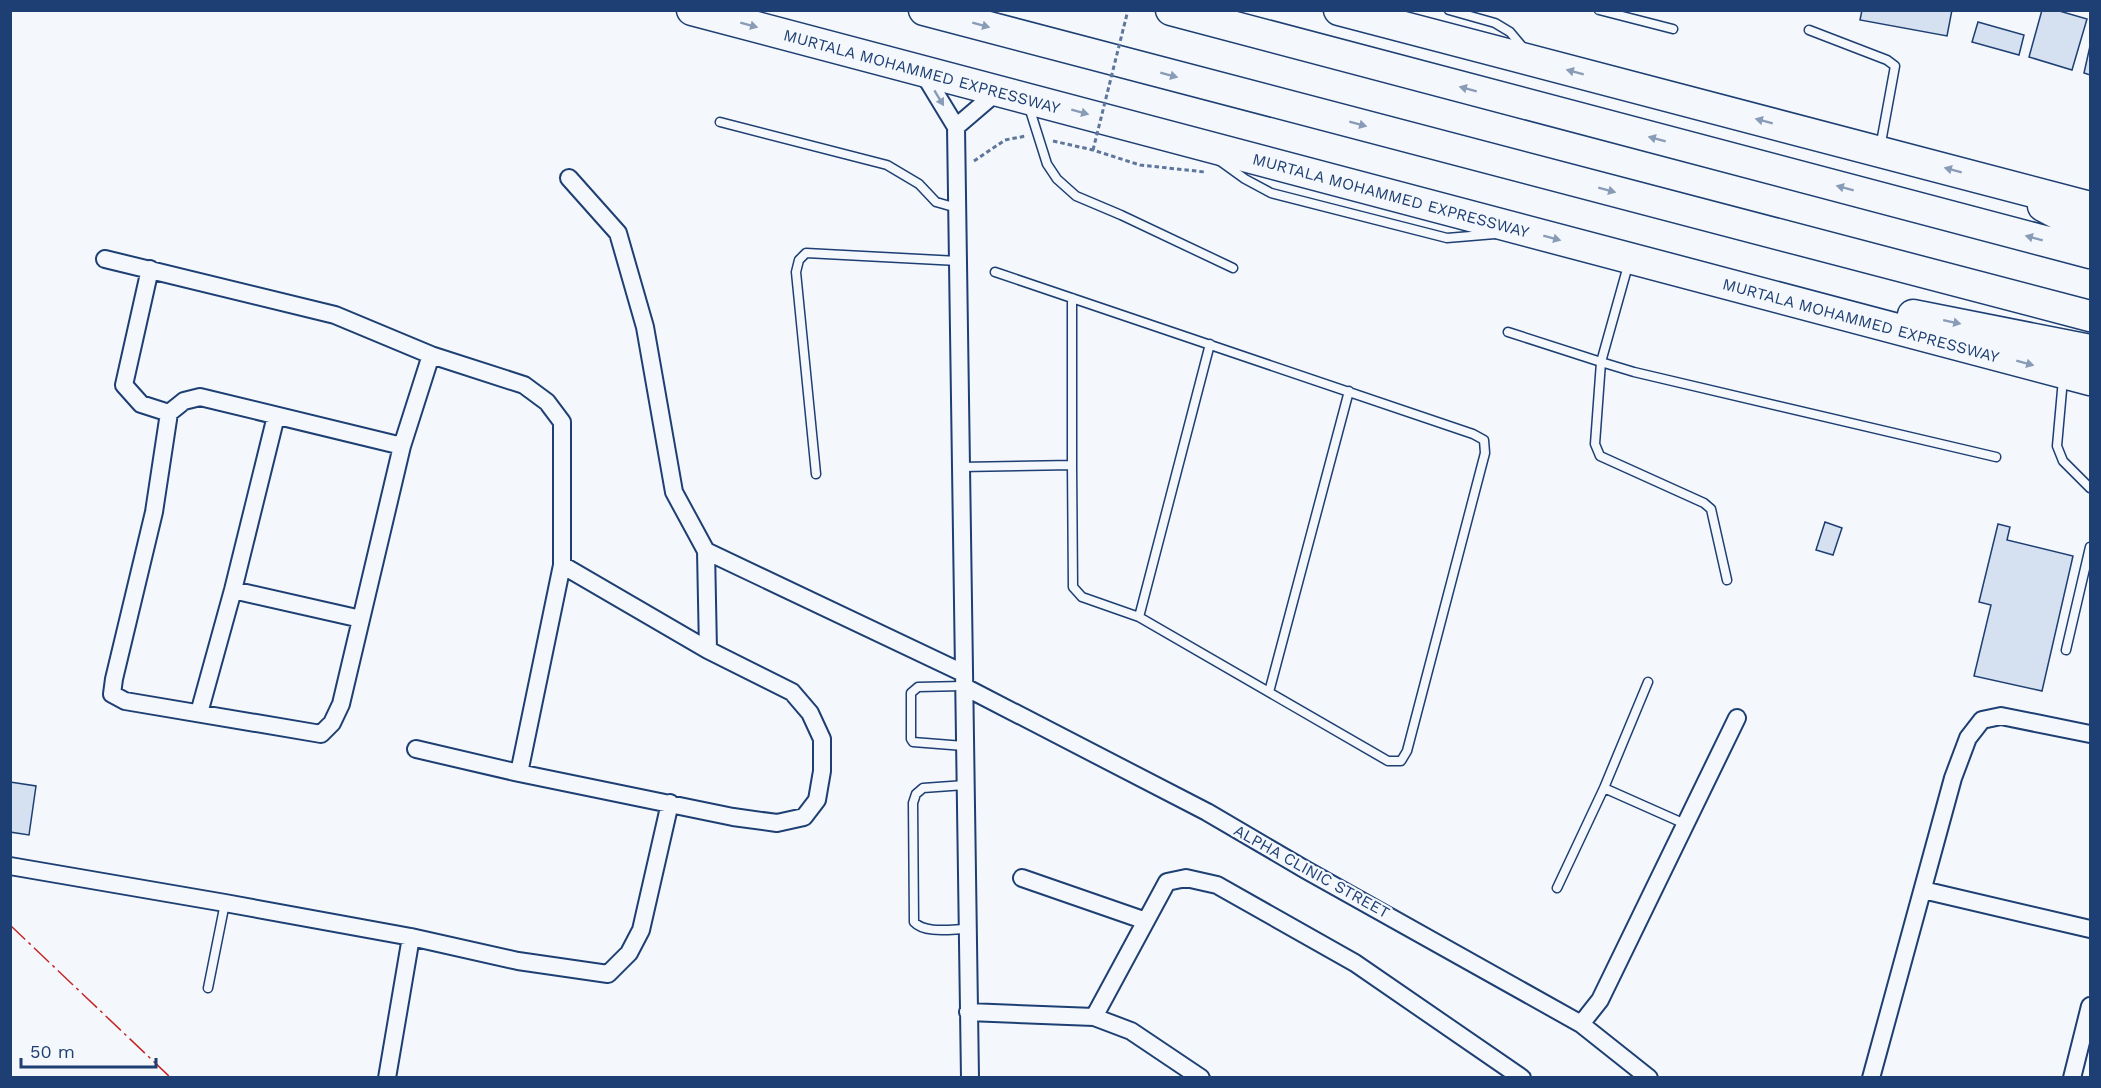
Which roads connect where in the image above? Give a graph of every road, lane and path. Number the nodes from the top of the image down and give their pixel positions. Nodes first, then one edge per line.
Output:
1 (692, 10) edge
2 (924, 10) edge
3 (1128, 10) edge
4 (1172, 10) edge
5 (1339, 10) edge
6 (1449, 10) edge
7 (1599, 10) edge
8 (1673, 29) dead end
9 (1809, 30) dead end
10 (1535, 62) junction
11 (921, 70) junction
12 (1012, 94) junction
13 (720, 122) dead end
14 (956, 127) junction
15 (1038, 137) junction
16 (1093, 150) junction
17 (1879, 151) junction
18 (956, 170) junction
19 (1211, 173) dead end
20 (570, 178) dead end
21 (2000, 183) junction
22 (2091, 207) edge
23 (957, 208) junction
24 (2091, 231) edge
25 (2091, 253) edge
26 (1630, 258) junction
27 (105, 259) dead end
28 (958, 261) junction
29 (1233, 268) dead end
30 (150, 269) junction
31 (995, 272) dead end
32 (1072, 298) junction
33 (1790, 301) junction
34 (2091, 316) edge
35 (1508, 332) dead end
36 (1210, 344) junction
37 (2091, 350) edge
38 (431, 356) junction
39 (1601, 362) junction
40 (2077, 376) edge
41 (1349, 391) junction
42 (169, 413) junction
43 (276, 416) junction
44 (402, 446) junction
45 (1996, 457) dead end
46 (1072, 465) junction
47 (961, 467) junction
48 (816, 474) dead end
49 (2091, 488) edge
50 (2091, 548) edge
51 (706, 551) junction
52 (562, 565) junction
53 (1727, 580) dead end
54 (233, 590) junction
55 (1139, 618) junction
56 (361, 619) junction
57 (708, 650) junction
58 (2066, 650) dead end
59 (963, 680) junction
60 (1648, 682) dead end
61 (1269, 692) junction
62 (199, 713) junction
63 (1737, 718) dead end
64 (2091, 734) edge
65 (964, 746) junction
66 (416, 749) dead end
67 (519, 773) junction
68 (965, 785) junction
69 (1604, 788) junction
70 (670, 803) junction
71 (1685, 824) junction
72 (10, 866) edge
73 (1022, 878) dead end
74 (1557, 888) dead end
75 (1923, 890) junction
76 (225, 903) junction
77 (1146, 921) junction
78 (967, 929) junction
79 (2091, 929) edge
80 (411, 937) junction
81 (208, 988) dead end
82 (2091, 1006) edge
83 (968, 1012) junction
84 (1094, 1017) junction
85 (1581, 1024) junction
86 (387, 1077) edge
87 (970, 1077) edge
88 (1201, 1077) edge
89 (1522, 1077) edge
90 (1649, 1077) edge
91 (1870, 1077) edge
92 (2072, 1077) edge

1 -> 11 highway, MURTALA MOHAMMED EXPRESSWAY
2 -> 34 highway
3 - 16 path, bridge
25 -> 4 highway
5 - 10 highway
6 - 10 lane
7 - 8 lane
9 - 17 lane
17 -> 10 highway
11 - 12 highway, MURTALA MOHAMMED EXPRESSWAY
11 -> 14 street
12 - 14 street
12 - 15 lane
12 -> 26 highway, MURTALA MOHAMMED EXPRESSWAY
13 - 23 lane
14 - 18 street
15 - 16 path
15 - 18 path
15 - 29 lane
16 - 19 path
21 -> 17 highway
18 - 23 street
20 - 51 street
21 - 22 highway
21 - 24 highway
23 - 28 street
26 - 33 highway, MURTALA MOHAMMED EXPRESSWAY
26 - 39 lane
27 - 30 street
28 - 47 street
28 - 48 lane
30 - 38 street
30 - 42 street
31 - 32 lane
32 - 36 lane
32 - 46 lane
33 -> 37 highway
33 -> 40 highway, MURTALA MOHAMMED EXPRESSWAY
35 - 39 lane
36 - 41 lane
36 - 55 lane
38 - 44 street
38 - 52 street
39 - 45 lane
39 - 53 lane
40 - 49 lane
41 - 61 lane
41 - 61 lane
42 - 43 street
42 - 62 street
43 - 44 street
43 - 54 street
44 - 56 street
46 - 47 lane
46 - 55 lane
47 - 59 street
50 - 58 lane
51 - 57 street
51 - 59 street, ALPHA CLINIC STREET
52 - 57 street
52 - 67 street
54 - 56 street
54 - 62 street
55 - 61 lane
56 - 62 street
57 - 70 street
59 - 65 street
59 - 65 lane
59 - 85 street, ALPHA CLINIC STREET
60 - 69 lane
63 - 71 street
64 - 75 street
65 - 68 street
66 - 67 street
67 - 70 street
68 - 78 street
68 - 78 lane
69 - 71 lane
69 - 74 lane
70 - 80 street
71 - 85 street
72 - 76 street
73 - 77 street
75 - 79 street
75 - 91 street
76 - 80 street
76 - 81 lane
77 - 84 street
77 - 89 street
78 - 83 street
80 - 86 street
82 - 92 street
83 - 84 street
83 - 87 street
84 - 88 street
85 - 90 street, ALPHA CLINIC STREET

